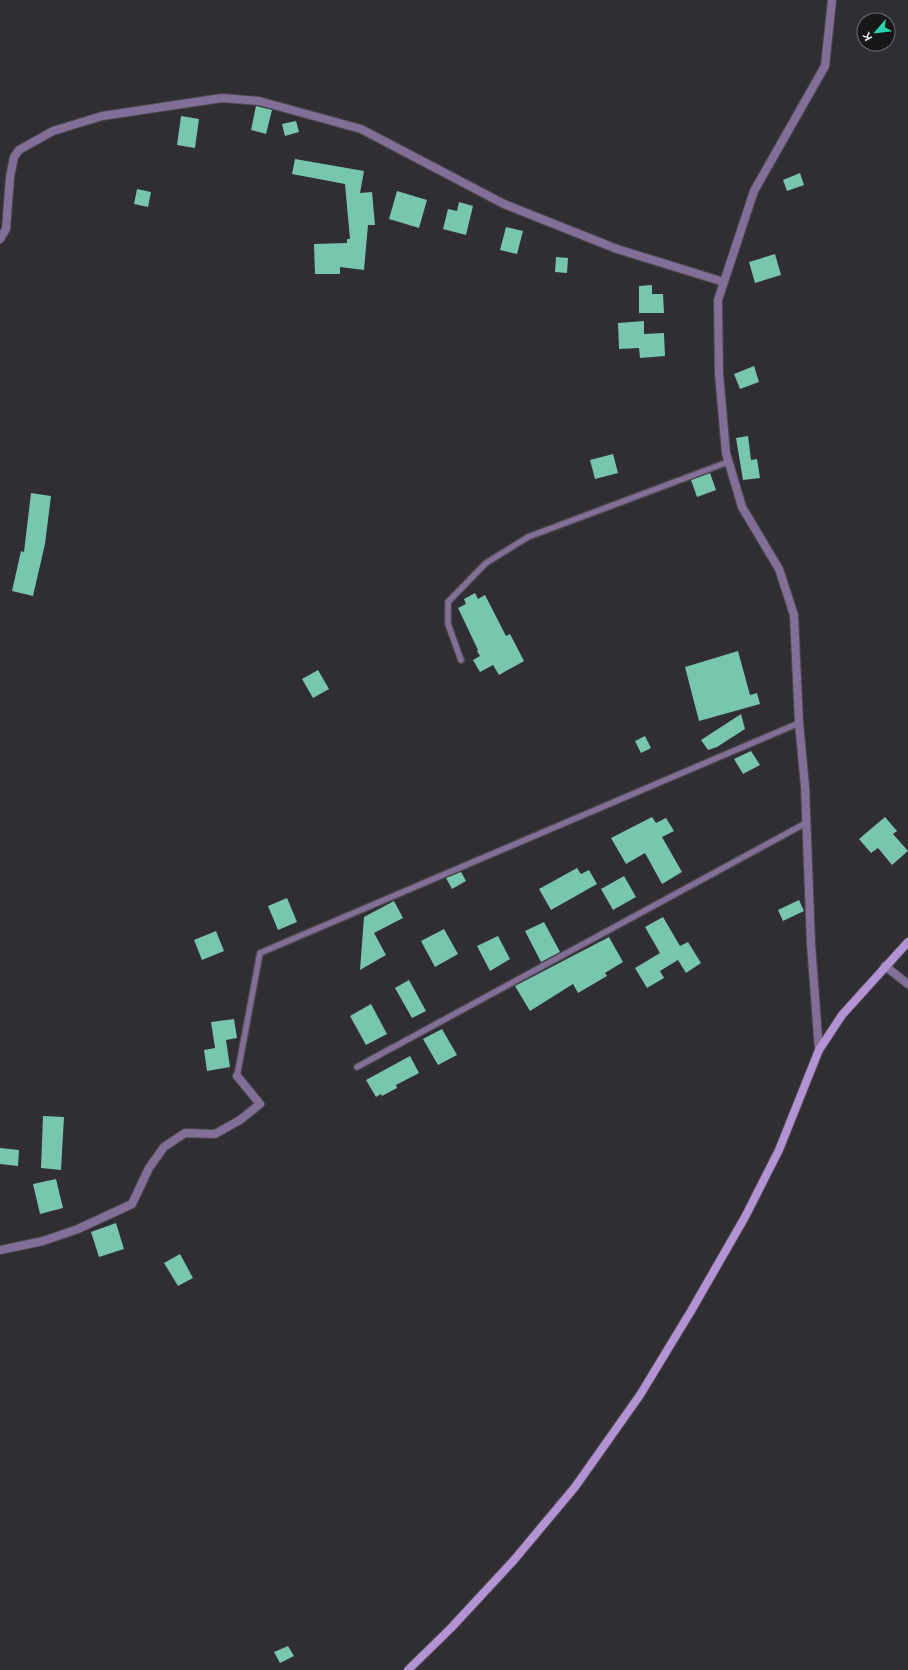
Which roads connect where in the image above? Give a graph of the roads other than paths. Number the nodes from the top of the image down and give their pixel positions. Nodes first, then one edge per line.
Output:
1 (832, 0) edge
2 (0, 239) edge
3 (724, 282) junction
4 (728, 462) junction
5 (461, 660) dead end
6 (800, 723) junction
7 (806, 823) junction
8 (908, 942) edge
9 (885, 966) junction
10 (908, 984) edge
11 (819, 1050) junction
12 (357, 1067) dead end
13 (237, 1076) joint
14 (0, 1250) edge
15 (408, 1670) edge

1 - 3 street
2 - 3 street
3 - 4 street
4 - 5 lane
4 - 6 street
6 - 7 street
6 - 13 lane
7 - 11 street
7 - 12 lane
8 - 9 street
9 - 10 street
9 - 11 street
11 - 15 street
13 - 14 street

